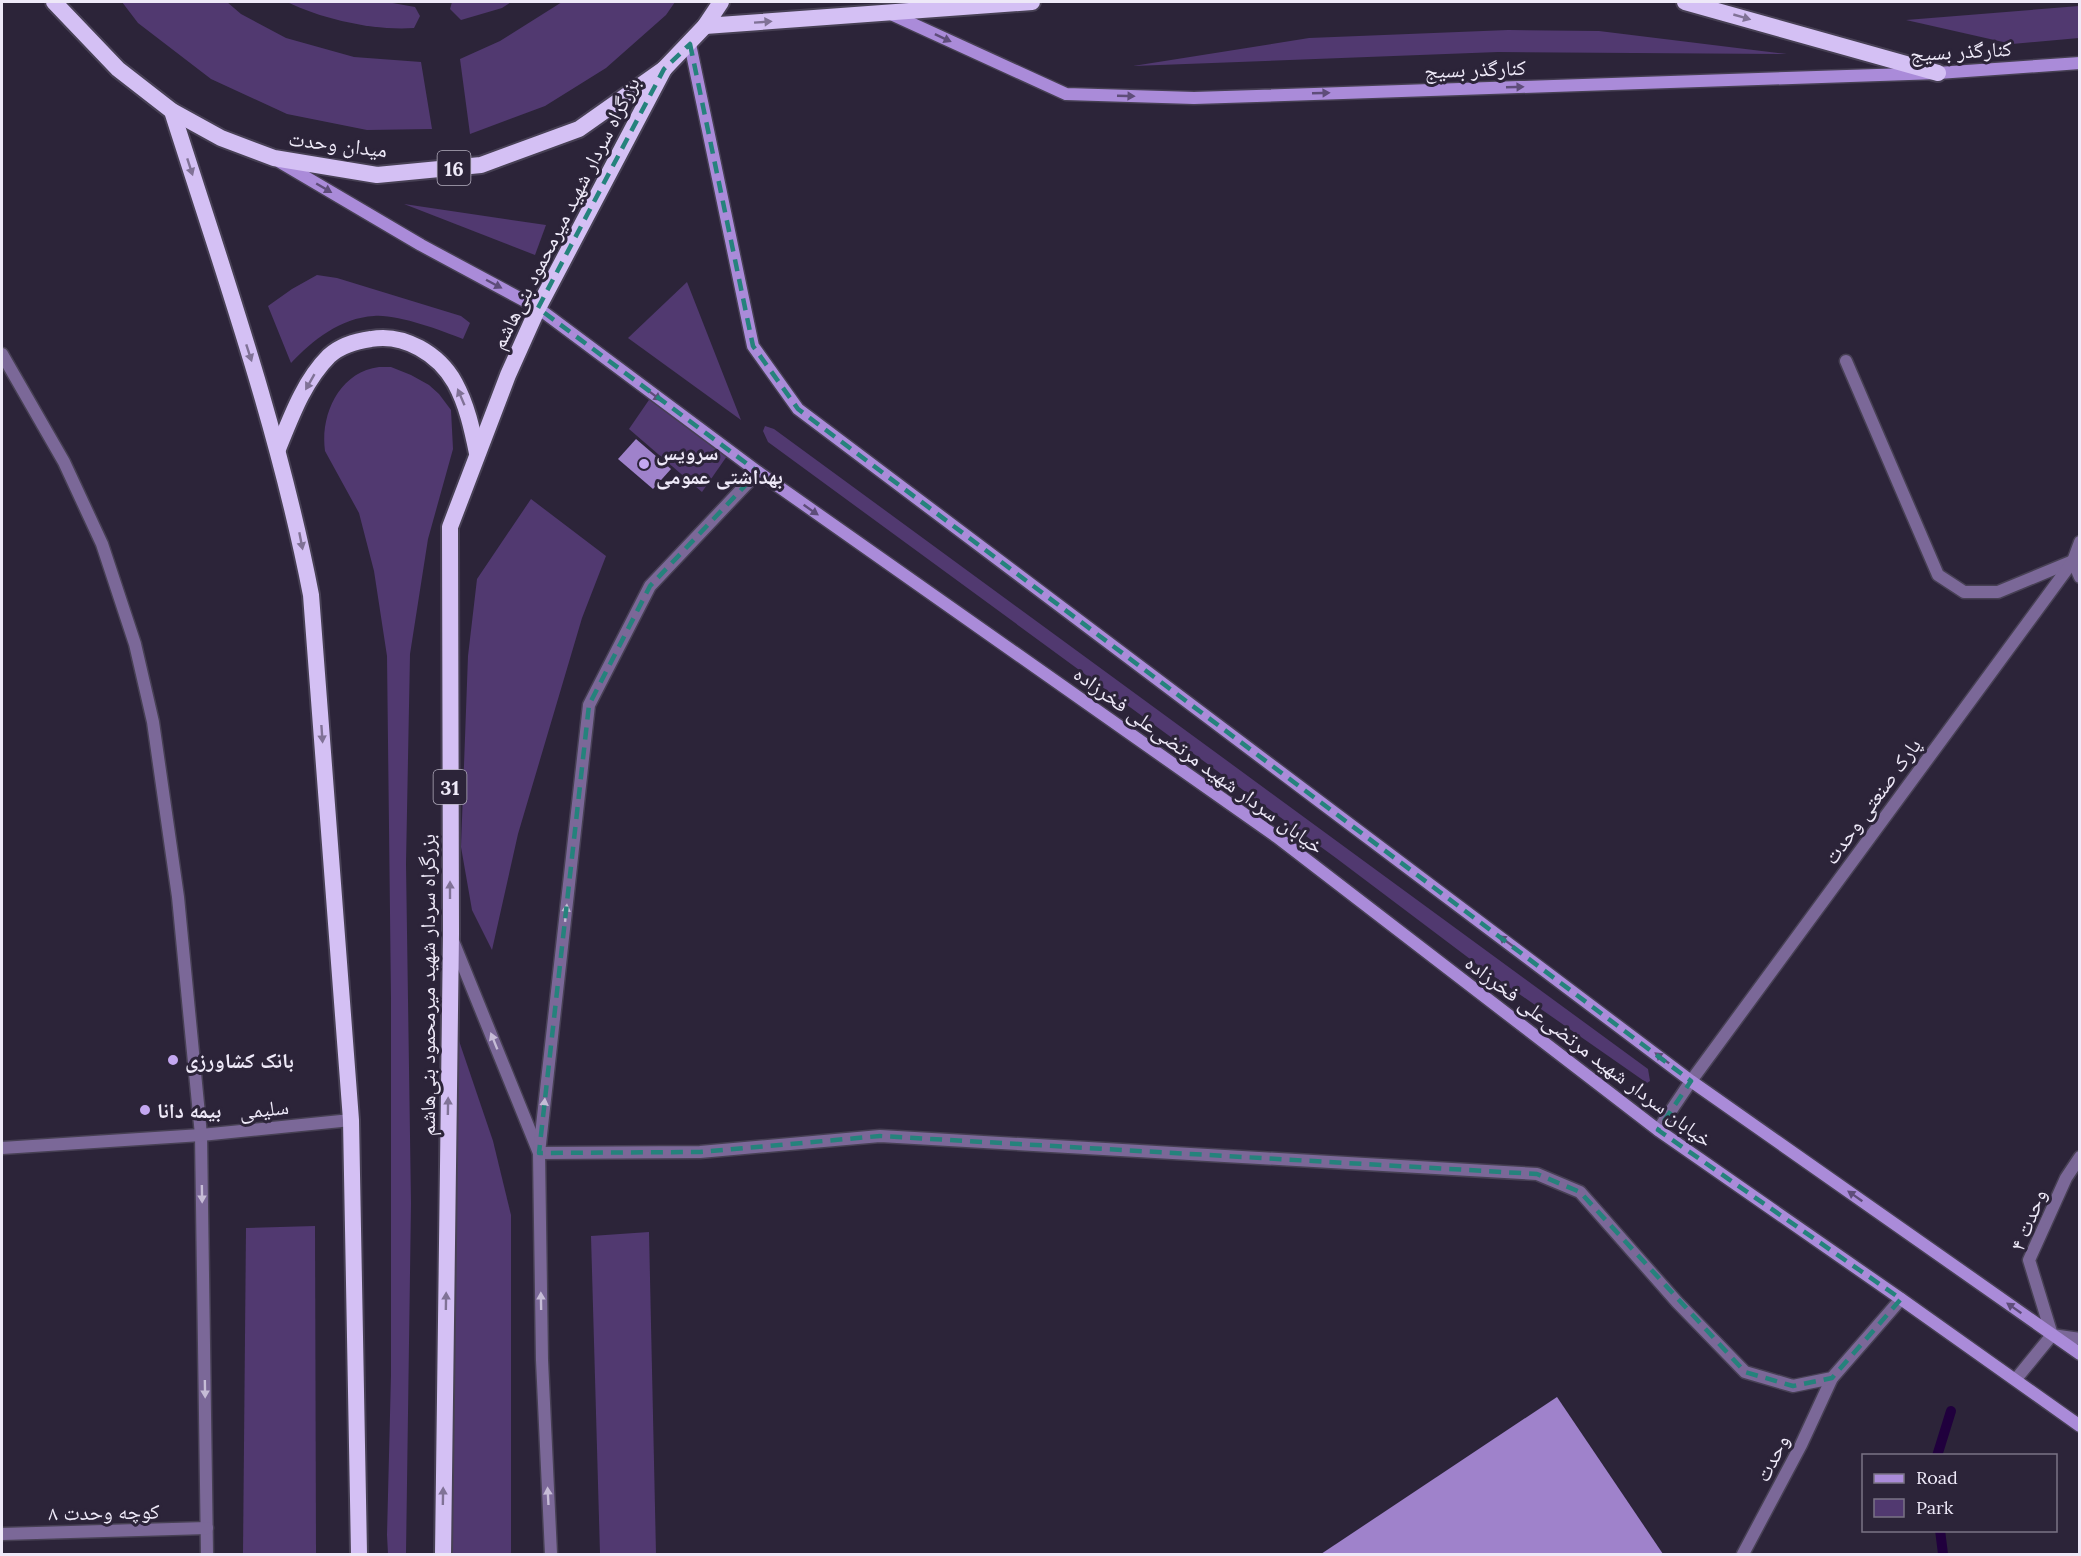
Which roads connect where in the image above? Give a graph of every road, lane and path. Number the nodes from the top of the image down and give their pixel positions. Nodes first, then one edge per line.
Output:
1 (54, 2) edge
2 (721, 2) edge
3 (1032, 2) edge
4 (1685, 2) edge
5 (890, 13) junction
6 (705, 26) junction
7 (690, 44) junction
8 (2079, 63) edge
9 (664, 69) junction
10 (1938, 73) junction
11 (172, 111) junction
12 (274, 158) junction
13 (538, 308) junction
14 (2, 354) edge
15 (1846, 361) dead end
16 (278, 449) junction
17 (477, 453) junction
18 (758, 472) junction
19 (2079, 542) edge
20 (2073, 561) junction
21 (2079, 577) edge
22 (451, 934) junction
23 (1691, 1081) junction
24 (351, 1120) junction
25 (1658, 1130) junction
26 (201, 1136) junction
27 (2, 1148) edge
28 (539, 1153) junction
29 (2079, 1157) edge
30 (1901, 1299) junction
31 (2052, 1335) junction
32 (2079, 1339) edge
33 (2079, 1354) edge
34 (1832, 1378) junction
35 (2016, 1379) junction
36 (2079, 1426) edge
37 (207, 1528) junction
38 (2, 1534) edge
39 (207, 1554) edge
40 (359, 1554) edge
41 (443, 1554) edge
42 (551, 1554) edge
43 (1743, 1554) edge

1 - 11 highway, میدان وحدت / 16
2 - 6 highway, میدان وحدت / 16
3 - 5 highway
4 -> 10 highway
6 -> 5 highway
5 -> 10 main road, کنارگذر بسیج
6 - 7 highway, میدان وحدت / 16
7 - 9 highway, میدان وحدت / 16
23 -> 7 main road, خیابان سردار شهید مرتضی‌علی فخرزاده
8 - 10 main road, کنارگذر بسیج
9 - 12 highway, میدان وحدت / 16
9 - 13 highway, بزرگراه سردار شهید میرمحمود بنی‌هاشم / 31
11 - 12 highway, میدان وحدت / 16
11 -> 16 highway
12 -> 13 main road, خیابان سردار شهید مرتضی‌علی فخرزاده
13 - 17 highway, بزرگراه سردار شهید میرمحمود بنی‌هاشم / 31
13 -> 18 main road, خیابان سردار شهید مرتضی‌علی فخرزاده
14 - 26 street
15 - 20 street
17 -> 16 highway
16 -> 24 highway
22 -> 17 highway, بزرگراه سردار شهید میرمحمود بنی‌هاشم / 31
18 -> 25 main road, خیابان سردار شهید مرتضی‌علی فخرزاده
28 -> 18 street
19 - 20 street, پارک صنعتی وحدت
20 - 21 street
20 - 23 street, پارک صنعتی وحدت
28 -> 22 street
41 -> 22 highway, بزرگراه سردار شهید میرمحمود بنی‌هاشم / 31
23 - 25 street, پارک صنعتی وحدت
31 -> 23 main road, خیابان سردار شهید مرتضی‌علی فخرزاده
24 - 26 street, سلیمی
24 - 40 highway
25 - 30 main road, خیابان سردار شهید مرتضی‌علی فخرزاده
26 - 27 street, سلیمی
26 -> 37 street
28 - 34 street
42 -> 28 street
29 - 31 street, وحدت ۴
30 - 34 street, وحدت
30 - 35 main road, خیابان سردار شهید مرتضی‌علی فخرزاده
31 - 32 street
31 - 33 main road, خیابان سردار شهید مرتضی‌علی فخرزاده
31 - 35 street
34 - 43 street, وحدت
35 - 36 main road, خیابان سردار شهید مرتضی‌علی فخرزاده
37 - 38 street, کوچه وحدت ۸
37 - 39 street

